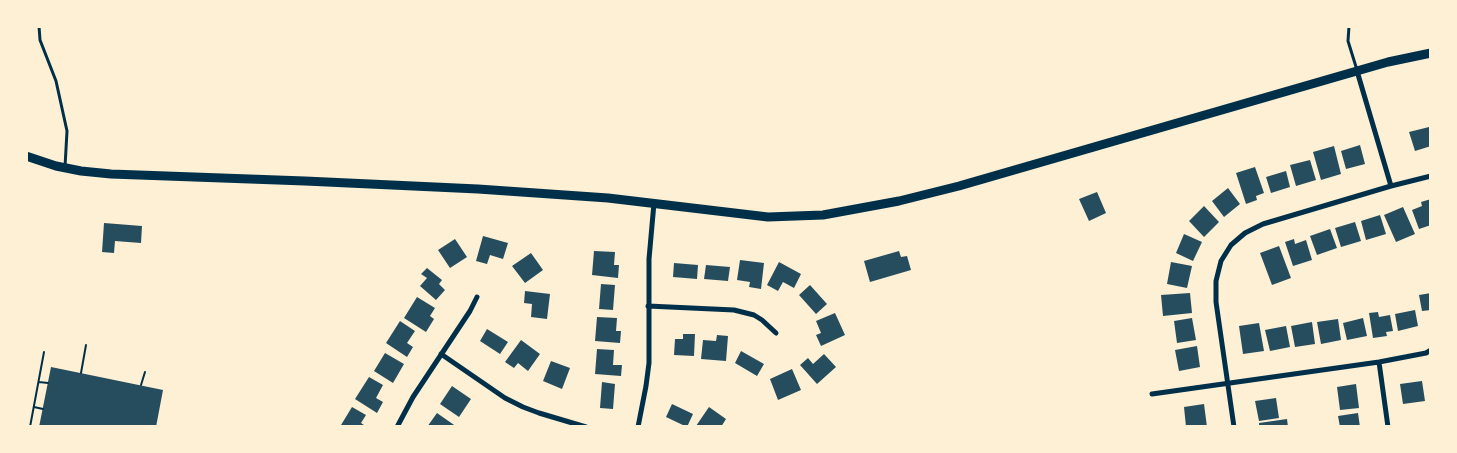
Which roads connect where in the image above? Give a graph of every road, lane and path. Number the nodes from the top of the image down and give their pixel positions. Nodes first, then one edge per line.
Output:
1 (39, 26) edge
2 (1349, 26) edge
3 (1431, 53) edge
4 (1357, 71) junction
5 (26, 156) edge
6 (65, 168) junction
7 (1431, 176) edge
8 (1391, 186) junction
9 (654, 203) junction
10 (477, 297) dead end
11 (648, 306) junction
12 (776, 334) dead end
13 (86, 345) dead end
14 (1431, 350) edge
15 (44, 352) dead end
16 (441, 354) junction
17 (1379, 362) junction
18 (81, 372) dead end
19 (145, 372) dead end
20 (38, 382) junction
21 (48, 383) dead end
22 (1228, 383) junction
23 (141, 385) dead end
24 (1152, 394) dead end
25 (34, 407) junction
26 (43, 409) dead end
27 (30, 427) edge
28 (397, 427) edge
29 (586, 427) edge
30 (638, 427) edge
31 (1234, 427) edge
32 (1388, 427) edge

1 - 6 lane
2 - 4 lane
3 - 4 street
4 - 8 street
4 - 9 street
5 - 6 street
6 - 9 street
7 - 8 street
8 - 22 street
9 - 11 street
10 - 16 street
11 - 12 street
11 - 30 street
13 - 18 path
14 - 17 street
15 - 20 path
16 - 28 street
16 - 29 street
17 - 22 street
17 - 32 street
19 - 23 path
20 - 21 path
20 - 25 path
22 - 24 street
22 - 31 street
25 - 26 path
25 - 27 path

